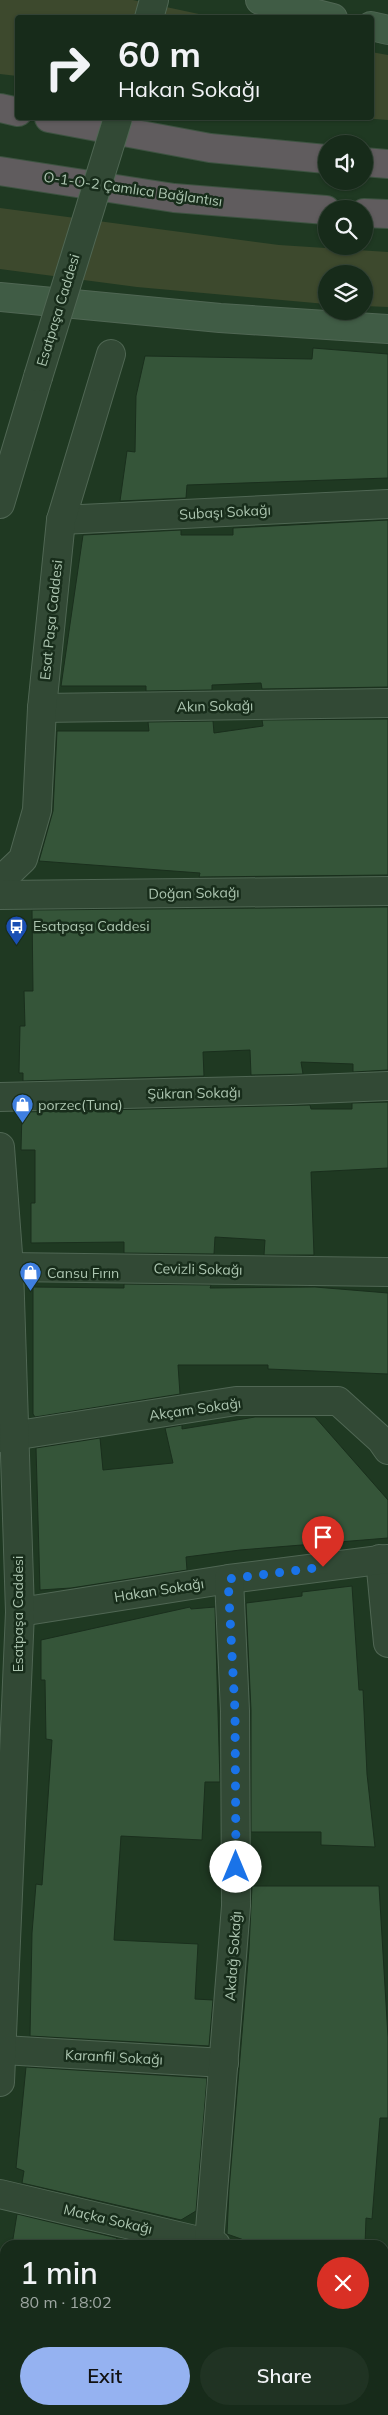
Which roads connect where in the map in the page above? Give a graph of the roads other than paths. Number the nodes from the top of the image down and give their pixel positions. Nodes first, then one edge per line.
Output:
1 (154, 0) edge
2 (260, 0) edge
3 (150, 15) edge
4 (321, 15) edge
5 (374, 27) edge
6 (388, 30) edge
7 (0, 108) edge
8 (15, 111) edge
9 (60, 120) edge
10 (117, 120) edge
11 (318, 158) edge
12 (373, 163) edge
13 (388, 164) edge
14 (0, 171) edge
15 (318, 209) edge
16 (373, 213) edge
17 (388, 214) edge
18 (0, 296) edge
19 (388, 329) edge
20 (111, 354) dead end
21 (0, 504) edge
22 (388, 504) edge
23 (61, 520) junction
24 (388, 703) edge
25 (42, 708) junction
26 (0, 881) edge
27 (388, 891) edge
28 (0, 895) edge
29 (388, 1086) edge
30 (0, 1097) edge
31 (0, 1146) edge
32 (9, 1267) junction
33 (388, 1272) edge
34 (6, 1427) edge
35 (388, 1450) edge
36 (384, 1559) edge
37 (228, 1579) junction
38 (20, 1612) junction
39 (388, 1643) edge
40 (2, 1970) edge
41 (3, 2050) junction
42 (224, 2063) junction
43 (0, 2082) edge
44 (0, 2194) edge
45 (196, 2240) edge
46 (213, 2240) edge

1 - 3 street
2 - 4 main road
5 - 6 main road
7 - 8 highway
9 - 11 highway
10 - 21 street, Esatpaşa Caddesi, bridge
12 - 13 highway
14 - 15 highway, O-1-O-2 Çamlıca Bağlantısı
16 - 17 highway
18 - 19 main road
20 - 23 street, Esat Paşa Caddesi
22 - 23 street, Subaşı Sokağı
23 - 25 street, Esat Paşa Caddesi
24 - 25 street, Akın Sokağı
25 - 26 street, Esat Paşa Caddesi
27 - 28 street, Doğan Sokağı
29 - 30 street, Şükran Sokağı
31 - 32 street, Esatpaşa Caddesi
32 - 33 street, Cevizli Sokağı
32 - 34 street, Esatpaşa Caddesi
34 - 35 street, Akçam Sokağı
34 - 38 street, Esatpaşa Caddesi
36 - 37 street, Hakan Sokağı
36 - 39 street
37 - 38 street, Hakan Sokağı
37 - 42 street, Akdağ Sokağı
38 - 40 street, Esatpaşa Caddesi
40 - 41 street, Esatpaşa Caddesi
41 - 42 street, Karanfil Sokağı
41 - 43 street, Esatpaşa Caddesi
42 - 46 street, Akdağ Sokağı
44 - 45 street, Maçka Sokağı

